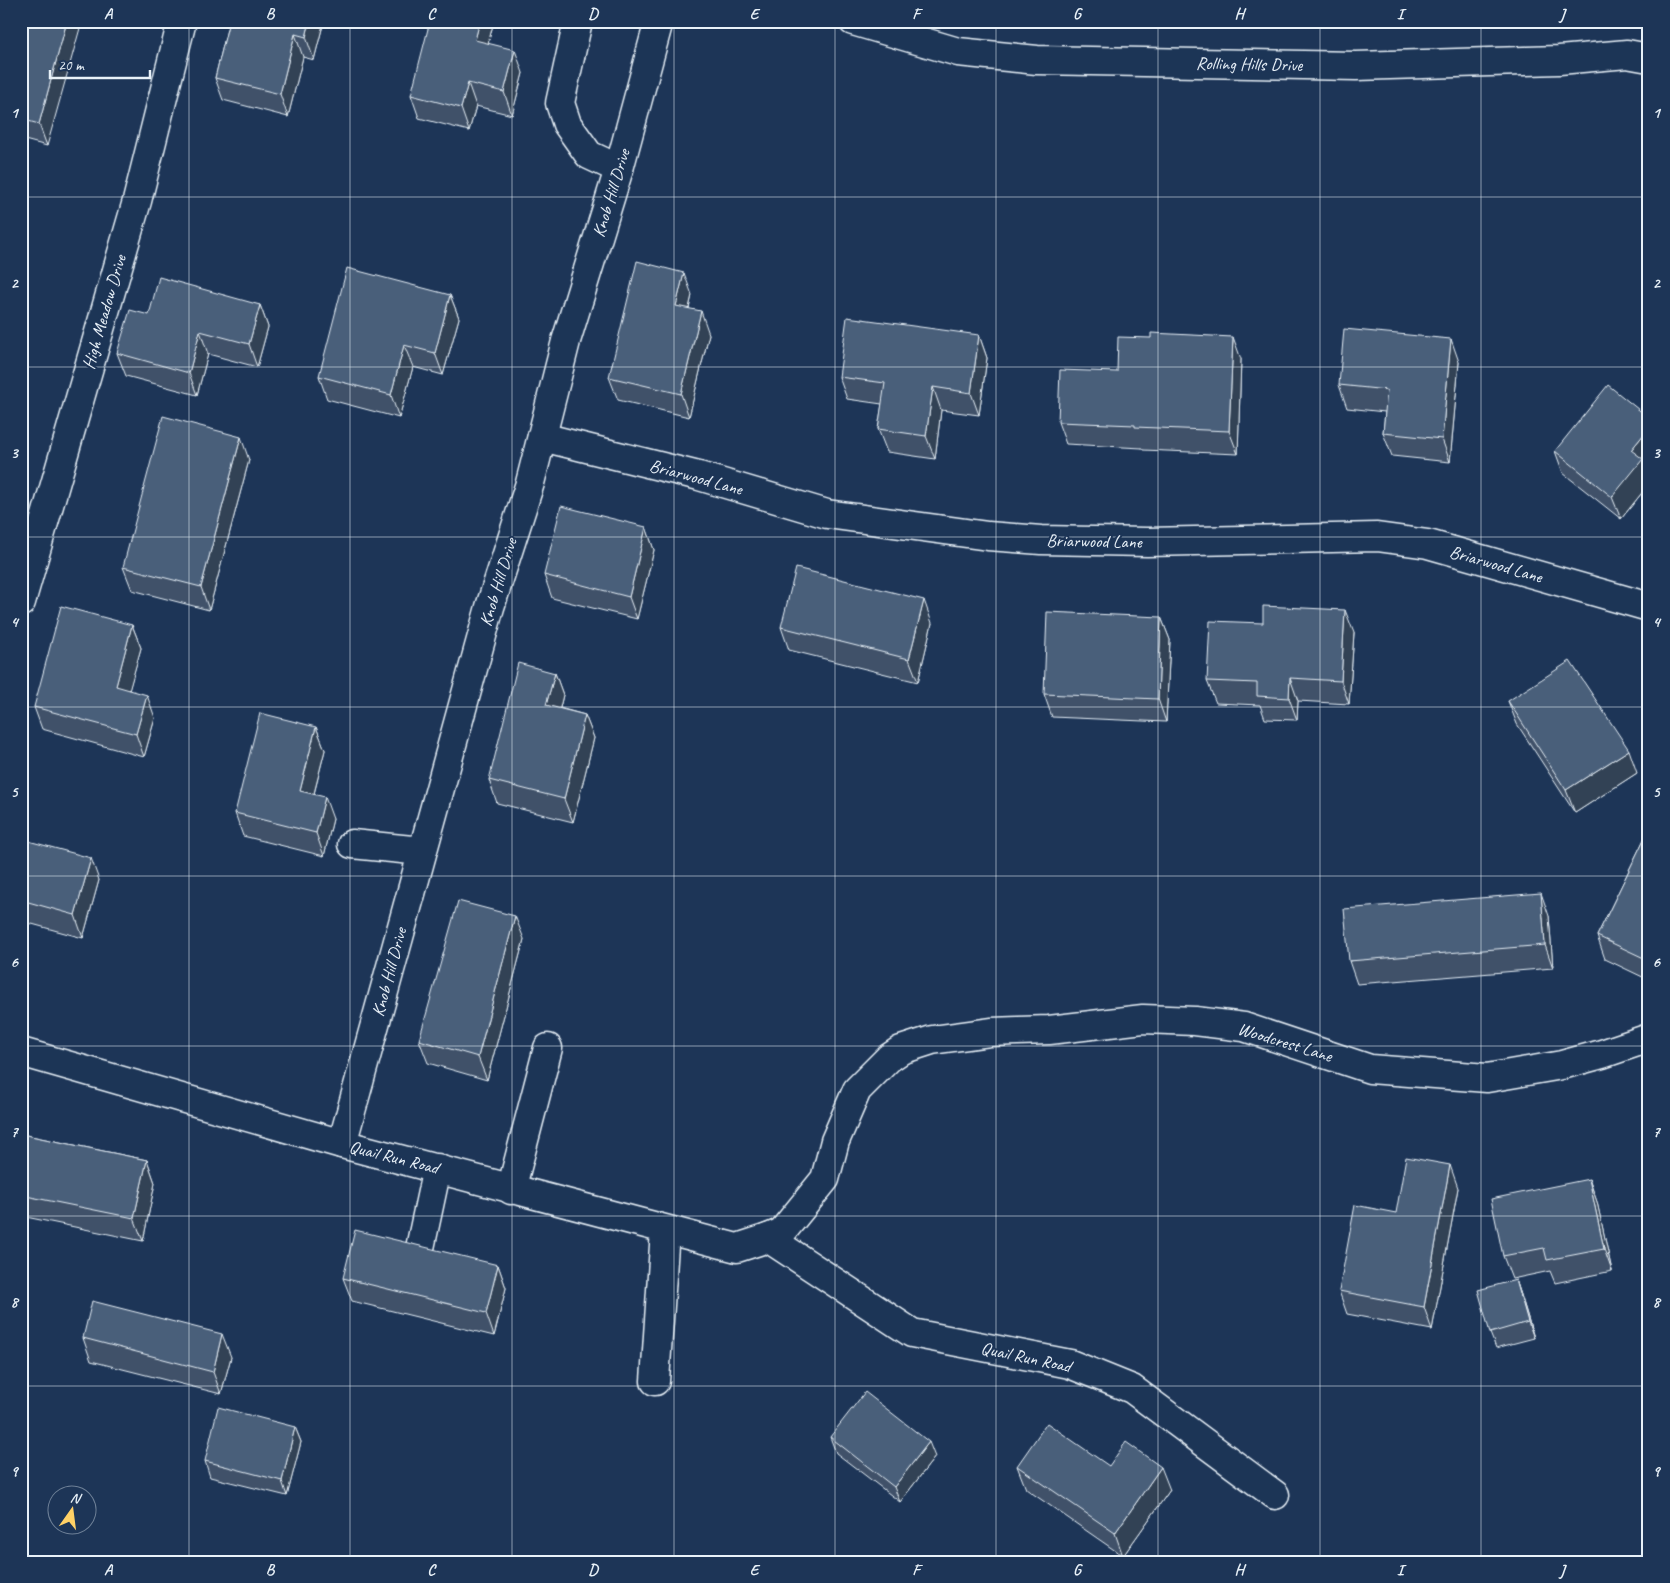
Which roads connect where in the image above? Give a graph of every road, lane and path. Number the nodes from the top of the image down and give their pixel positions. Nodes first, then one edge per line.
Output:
1 (182, 21) edge
2 (578, 21) edge
3 (659, 21) edge
4 (852, 21) edge
5 (1649, 58) edge
6 (619, 169) junction
7 (542, 437) junction
8 (21, 602) edge
9 (1649, 607) edge
10 (352, 844) dead end
11 (422, 851) junction
12 (1649, 1038) edge
13 (548, 1048) dead end
14 (21, 1052) edge
15 (889, 1058) joint
16 (342, 1144) junction
17 (436, 1168) junction
18 (511, 1190) junction
19 (665, 1230) junction
20 (768, 1238) junction
21 (420, 1248) edge
22 (655, 1381) dead end
23 (1276, 1495) dead end

1 - 8 street, High Meadow Drive
2 - 6 street
3 - 6 street, Knob Hill Drive
4 - 5 street, Rolling Hills Drive
6 - 7 street, Knob Hill Drive
7 - 9 street, Briarwood Lane
7 - 11 street, Knob Hill Drive
10 - 11 street
11 - 16 street, Knob Hill Drive
12 - 15 street, Woodcrest Lane
13 - 18 street
14 - 16 street, Quail Run Road
15 - 20 street, Quail Run Road
16 - 17 street, Quail Run Road
17 - 18 street, Quail Run Road
17 - 21 street
18 - 19 street, Quail Run Road
19 - 20 street, Quail Run Road
19 - 22 street
20 - 23 street, Quail Run Road

